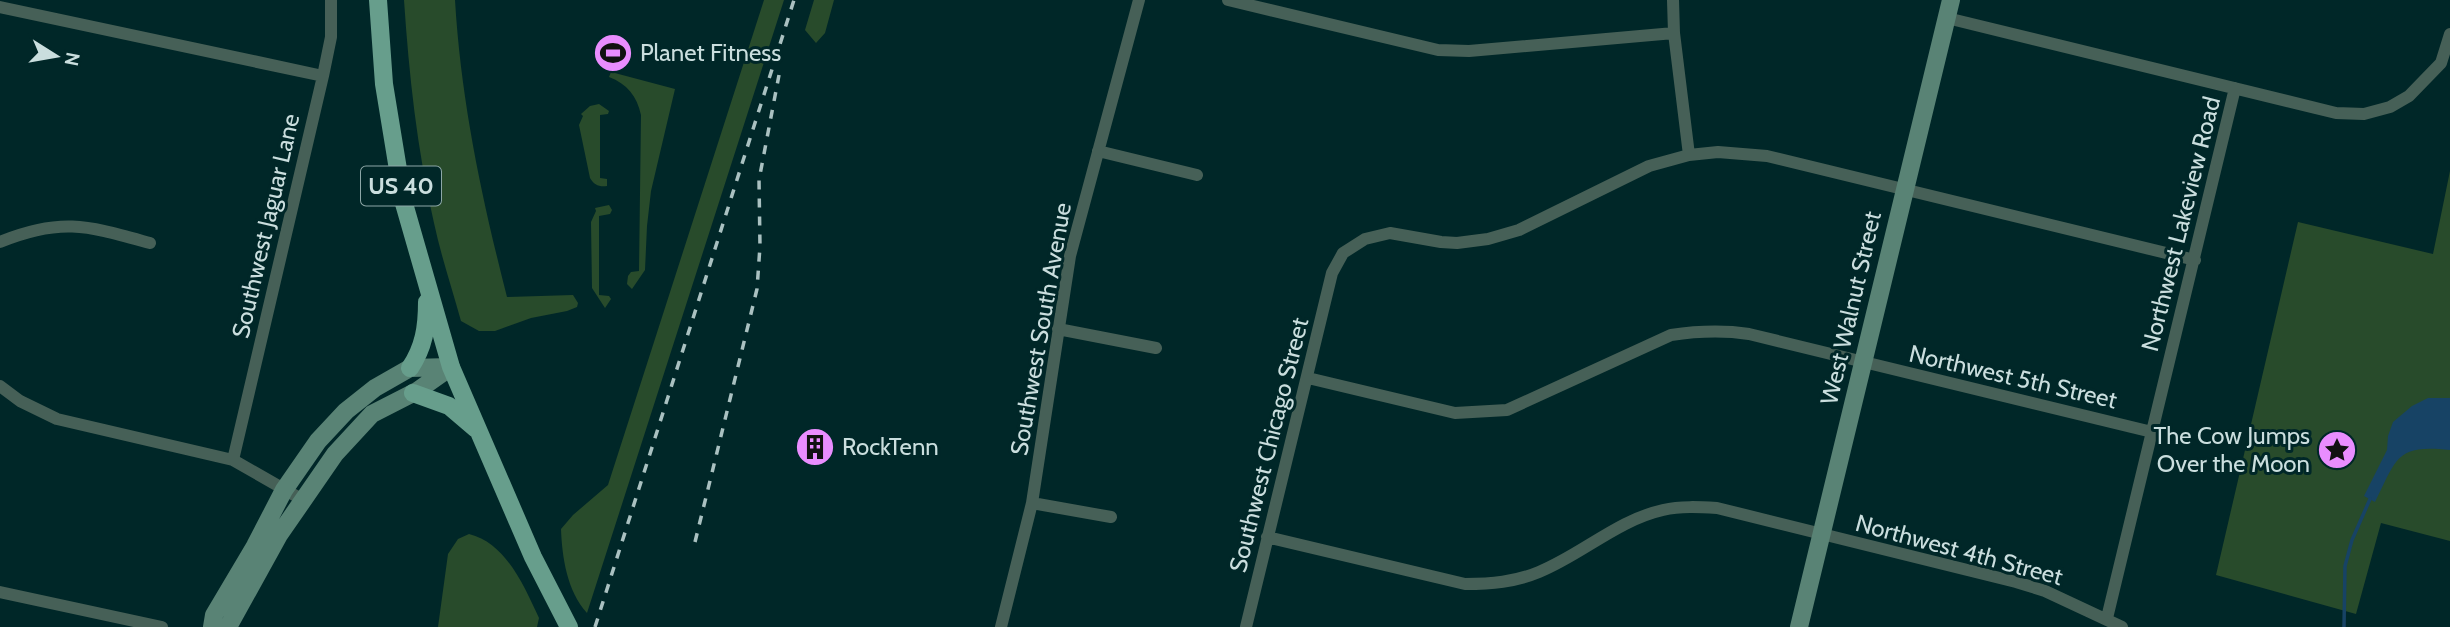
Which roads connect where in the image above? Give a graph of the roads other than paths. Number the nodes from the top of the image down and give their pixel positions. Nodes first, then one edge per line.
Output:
1 (331, 0) edge
2 (378, 0) edge
3 (1139, 0) edge
4 (1228, 0) edge
5 (1674, 0) edge
6 (1951, 0) edge
7 (0, 7) edge
8 (1947, 18) junction
9 (1674, 33) junction
10 (2450, 34) edge
11 (323, 76) junction
12 (2235, 89) junction
13 (1098, 151) junction
14 (1689, 155) junction
15 (1198, 175) dead end
16 (1905, 190) junction
17 (0, 242) edge
18 (150, 243) dead end
19 (2195, 260) junction
20 (428, 285) junction
21 (1058, 328) junction
22 (1156, 348) dead end
23 (1864, 363) junction
24 (451, 367) junction
25 (410, 368) junction
26 (1308, 378) junction
27 (0, 386) edge
28 (413, 393) junction
29 (480, 432) junction
30 (2152, 432) junction
31 (233, 460) junction
32 (284, 490) junction
33 (303, 500) junction
34 (1032, 503) junction
35 (1111, 517) dead end
36 (1821, 535) junction
37 (1267, 537) junction
38 (0, 592) edge
39 (2107, 618) junction
40 (162, 627) edge
41 (212, 627) edge
42 (228, 627) edge
43 (569, 627) edge
44 (1001, 627) edge
45 (1246, 627) edge
46 (1799, 627) edge
47 (2122, 627) edge

1 - 11 street, Southwest Jaguar Lane
2 - 20 main road, US 40
3 - 13 street, Southwest South Avenue
4 - 9 street
5 - 9 street
6 - 8 main road, West Walnut Street
7 - 11 street
8 - 12 street
8 - 16 main road, West Walnut Street
9 - 14 street
10 - 12 street, Northwest Lakeview Road
11 - 31 street, Southwest Jaguar Lane
12 - 19 street, Northwest Lakeview Road
13 - 15 street
13 - 21 street, Southwest South Avenue
14 - 16 street
14 - 26 street, Southwest Chicago Street
16 - 19 street
16 - 23 main road, West Walnut Street
17 - 18 street
19 - 30 street, Northwest Lakeview Road
20 - 24 main road, US 40
20 - 25 main road
21 - 22 street
21 - 34 street, Southwest South Avenue
23 - 26 street, Northwest 5th Street
23 - 30 street, Northwest 5th Street
23 - 36 main road, West Walnut Street
24 - 25 main road
24 - 28 main road
24 - 29 main road, US 40
25 - 32 main road
26 - 37 street, Southwest Chicago Street
27 - 31 street
28 - 29 main road
28 - 33 main road
29 - 43 main road, US 40
30 - 39 street, Northwest Lakeview Road
31 - 32 street
32 - 33 street
32 - 41 main road
33 - 42 main road
34 - 35 street
34 - 44 street, Southwest South Avenue
36 - 37 street, Northwest 4th Street
36 - 39 street, Northwest 4th Street
36 - 46 main road, West Walnut Street
37 - 45 street, Southwest Chicago Street
38 - 40 street
39 - 47 street, Northwest 4th Street

